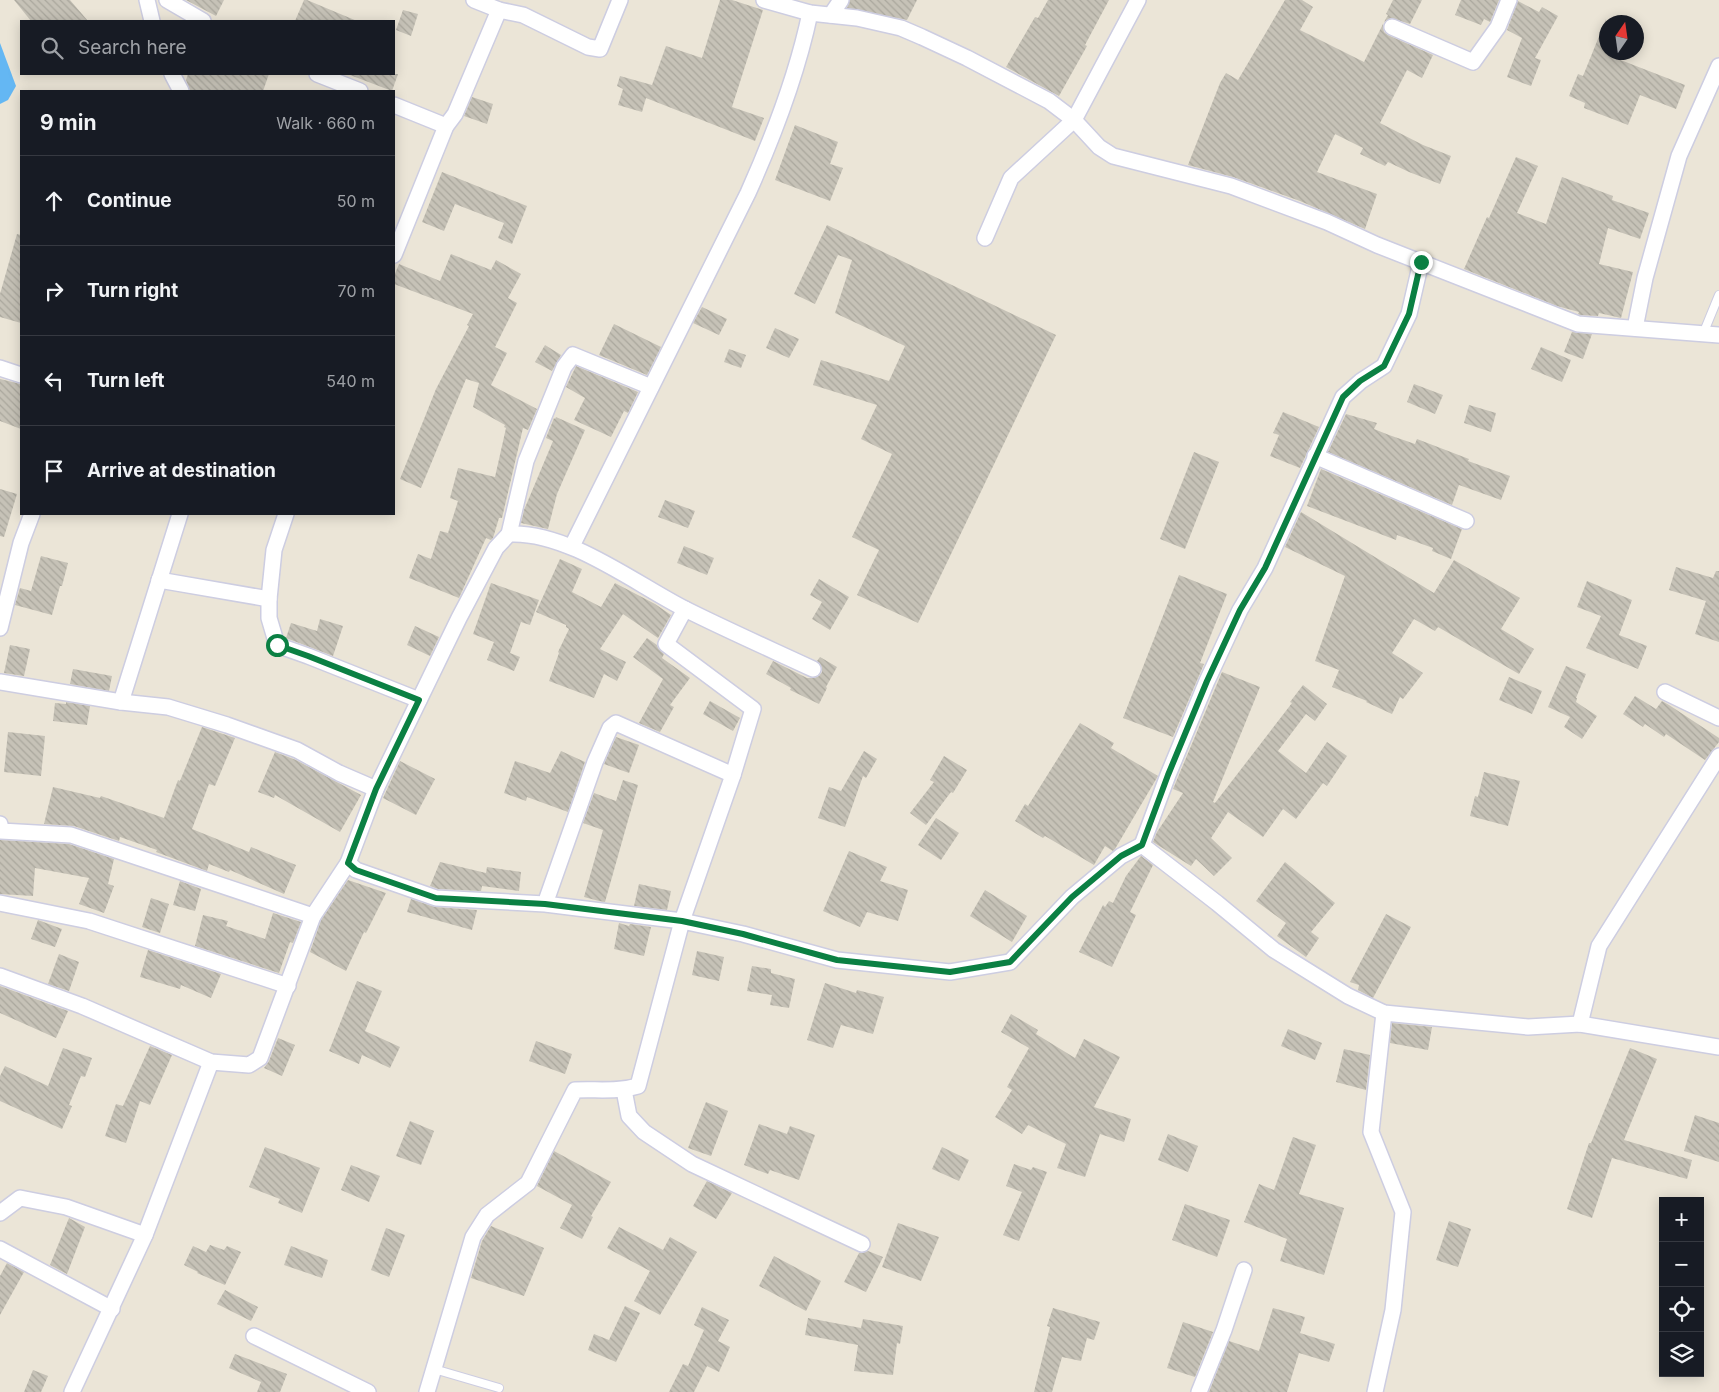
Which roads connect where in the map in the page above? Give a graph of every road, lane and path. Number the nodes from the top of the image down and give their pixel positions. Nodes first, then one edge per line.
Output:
1 (147, 0) edge
2 (167, 0) edge
3 (474, 0) edge
4 (620, 0) edge
5 (764, 0) edge
6 (841, 0) edge
7 (1138, 0) edge
8 (1509, 0) edge
9 (499, 10) junction
10 (810, 13) junction
11 (831, 15) junction
12 (152, 20) edge
13 (201, 20) edge
14 (1392, 27) dead end
15 (1719, 66) edge
16 (173, 75) edge
17 (320, 75) edge
18 (167, 90) edge
19 (180, 90) edge
20 (357, 90) edge
21 (395, 105) edge
22 (1074, 120) junction
23 (446, 126) junction
24 (985, 238) dead end
25 (395, 246) edge
26 (1421, 262) junction
27 (1719, 295) edge
28 (1635, 328) junction
29 (1703, 334) junction
30 (1719, 335) edge
31 (0, 368) edge
32 (20, 375) edge
33 (651, 387) junction
34 (1315, 456) junction
35 (32, 515) edge
36 (180, 515) edge
37 (286, 515) edge
38 (1466, 521) dead end
39 (510, 534) junction
40 (572, 546) junction
41 (158, 580) junction
42 (269, 599) junction
43 (685, 609) junction
44 (0, 628) edge
45 (813, 669) dead end
46 (0, 682) edge
47 (1665, 692) dead end
48 (419, 700) junction
49 (121, 702) junction
50 (1719, 718) edge
51 (1719, 756) edge
52 (733, 775) junction
53 (376, 789) junction
54 (0, 824) edge
55 (1142, 845) junction
56 (348, 863) junction
57 (0, 903) edge
58 (545, 904) junction
59 (313, 916) junction
60 (682, 921) junction
61 (0, 976) edge
62 (288, 986) junction
63 (1384, 1013) junction
64 (1580, 1024) junction
65 (1719, 1047) edge
66 (211, 1062) junction
67 (624, 1090) junction
68 (0, 1212) edge
69 (145, 1235) junction
70 (862, 1244) dead end
71 (0, 1248) edge
72 (1244, 1270) dead end
73 (112, 1309) junction
74 (254, 1336) dead end
75 (434, 1369) junction
76 (500, 1388) dead end
77 (72, 1392) edge
78 (368, 1392) edge
79 (427, 1392) edge
80 (1199, 1392) edge
81 (1375, 1392) edge

1 - 12 street
2 - 13 street
3 - 9 street
4 - 9 street
5 - 10 street
6 - 11 street
7 - 22 street
8 - 14 street
9 - 23 street
10 - 11 street
10 - 33 street
11 - 22 street
15 - 28 street
16 - 18 street
16 - 19 street
17 - 20 street
21 - 23 street
22 - 24 street
22 - 26 street
23 - 25 street
26 - 28 street
26 - 34 street
27 - 29 lane
28 - 29 street
29 - 30 street
31 - 32 street
33 - 39 street
33 - 40 street
34 - 38 street
34 - 55 street
35 - 44 street
36 - 41 street
37 - 42 street
39 - 40 street
39 - 48 street
40 - 43 street
41 - 42 street
41 - 49 street
42 - 48 street
43 - 45 street
43 - 52 street
46 - 49 street
47 - 50 street
48 - 53 street
49 - 53 street
51 - 64 street
52 - 58 street
52 - 60 street
53 - 56 street
54 - 59 street
55 - 60 street
55 - 63 street
56 - 58 street
56 - 59 street
57 - 62 street
58 - 60 street
59 - 62 street
60 - 67 street
61 - 66 street
62 - 66 street
63 - 64 street
63 - 81 street
64 - 65 street
66 - 69 street
67 - 70 street
67 - 75 street
68 - 69 street
69 - 73 street
71 - 73 street
72 - 80 street
73 - 77 street
74 - 78 street
75 - 76 lane
75 - 79 street

